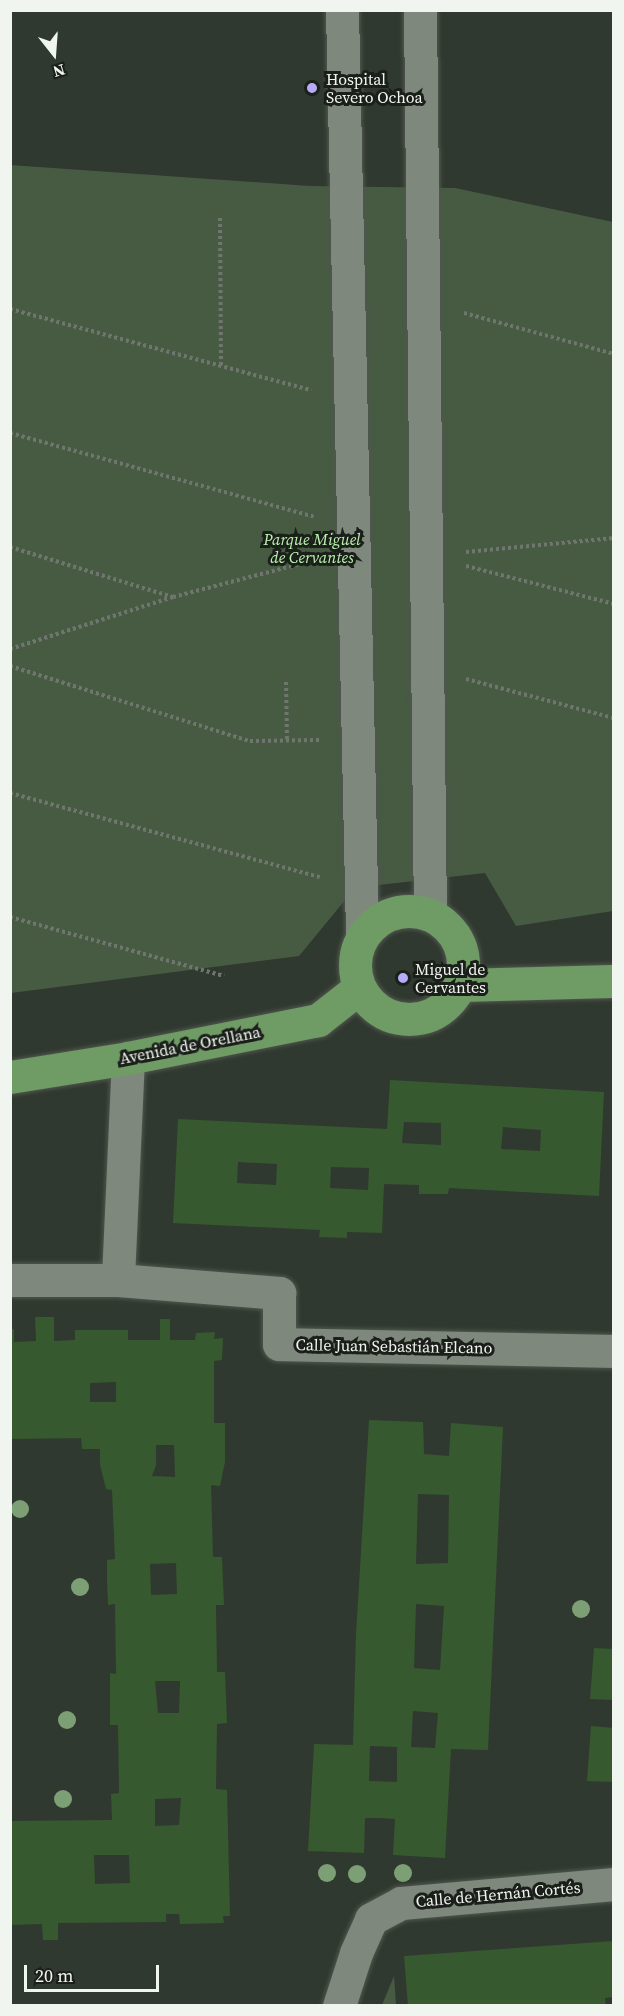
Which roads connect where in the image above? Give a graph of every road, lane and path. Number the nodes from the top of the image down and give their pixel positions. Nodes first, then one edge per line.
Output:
1 (342, 10) edge
2 (420, 10) edge
3 (220, 218) dead end
4 (423, 302) junction
5 (10, 309) edge
6 (614, 354) edge
7 (220, 366) junction
8 (315, 392) dead end
9 (10, 434) edge
10 (316, 518) dead end
11 (614, 538) edge
12 (10, 547) edge
13 (426, 556) junction
14 (318, 559) dead end
15 (173, 597) junction
16 (614, 604) edge
17 (10, 649) edge
18 (10, 666) edge
19 (427, 668) junction
20 (285, 682) dead end
21 (614, 718) edge
22 (287, 740) junction
23 (321, 740) dead end
24 (10, 793) edge
25 (325, 878) dead end
26 (430, 915) junction
27 (10, 917) edge
28 (362, 936) junction
29 (224, 976) dead end
30 (614, 981) edge
31 (459, 985) junction
32 (359, 988) junction
33 (128, 1058) junction
34 (10, 1077) edge
35 (118, 1280) junction
36 (10, 1281) edge
37 (612, 1351) edge
38 (614, 1884) edge
39 (339, 2006) edge

1 - 28 street
2 - 4 street
3 - 7 path
4 - 6 path
4 - 13 street
5 - 7 path
7 - 8 path
9 - 10 path
11 - 13 path
12 - 15 path
13 - 16 path
13 - 19 street
14 - 15 path
15 - 17 path
18 - 22 path
19 - 21 path
19 - 26 street
20 - 22 path
22 - 23 path
24 - 25 path
26 - 28 main road
26 - 31 main road
27 - 29 path
28 - 32 main road
30 - 31 main road
31 - 32 main road
32 - 33 main road, Avenida de Orellana
33 - 34 main road, Avenida de Orellana
33 - 35 street
35 - 36 street, Calle Juan Sebastián Elcano
35 - 37 street, Calle Juan Sebastián Elcano
38 - 39 street, Calle de Hernán Cortés

